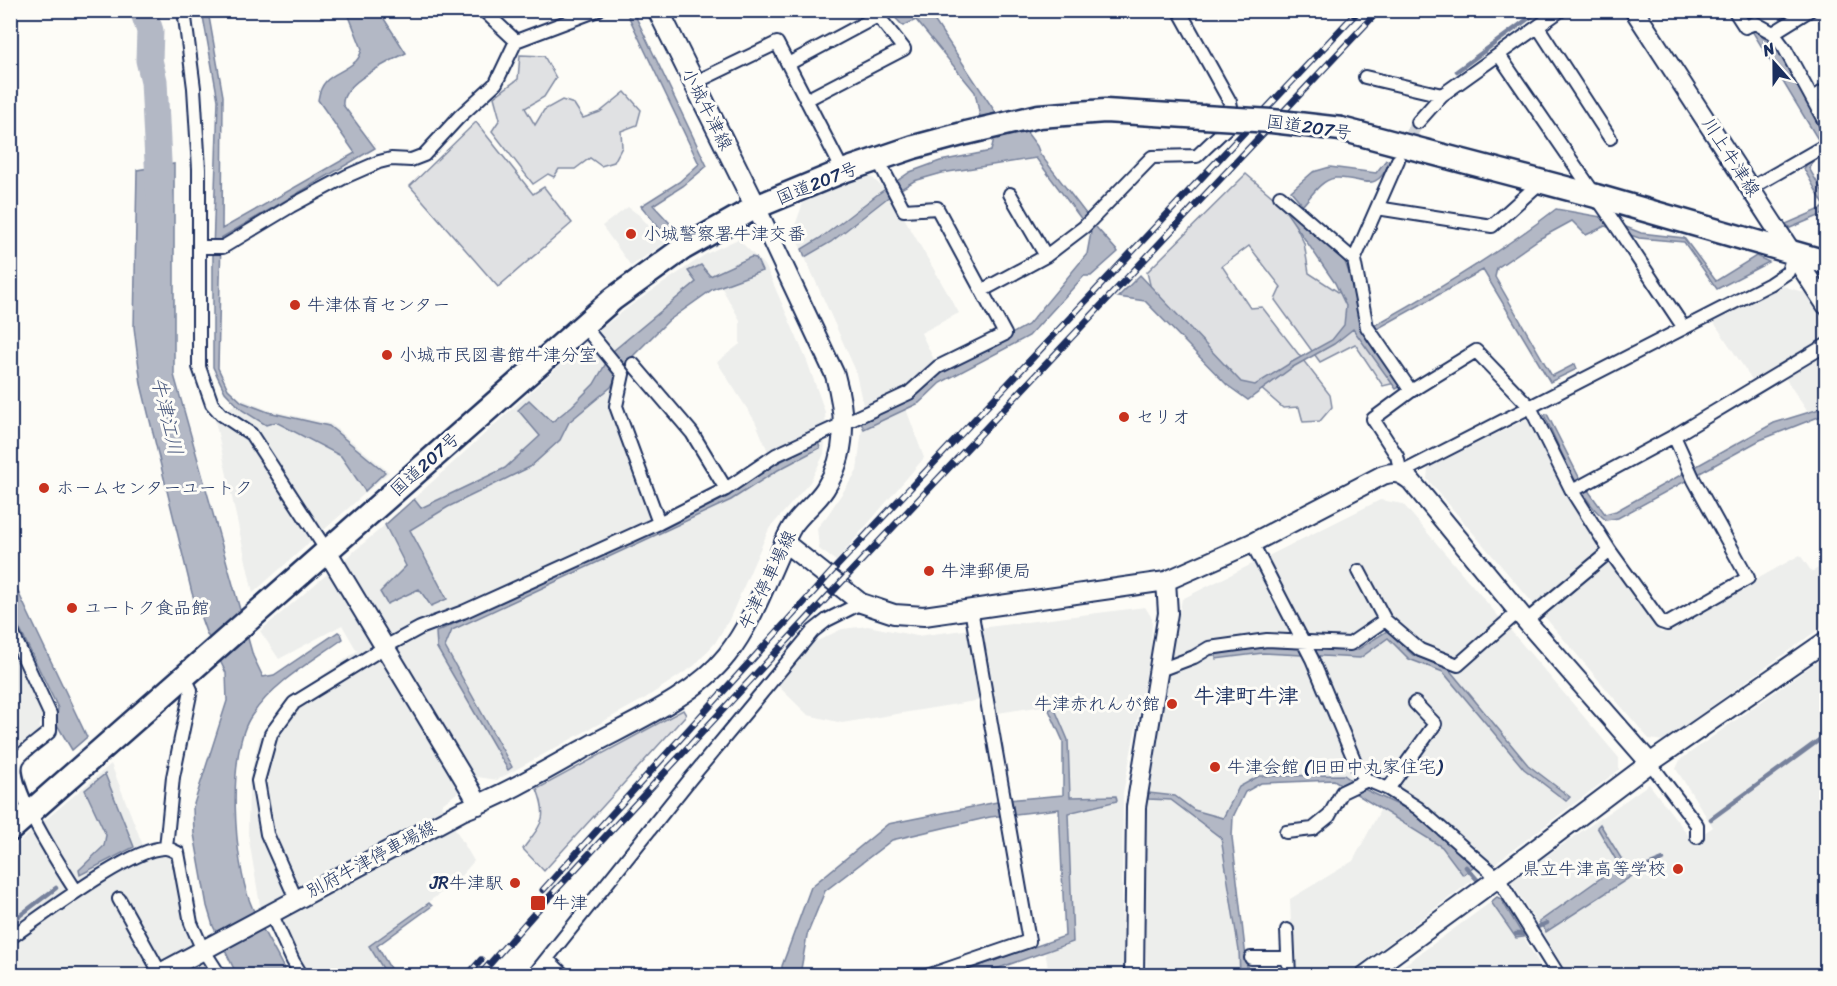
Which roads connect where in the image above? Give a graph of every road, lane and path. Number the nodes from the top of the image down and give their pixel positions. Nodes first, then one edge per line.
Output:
1 (184, 10) edge
2 (483, 10) edge
3 (597, 10) edge
4 (658, 10) edge
5 (1179, 10) edge
6 (1562, 10) edge
7 (1634, 10) edge
8 (1734, 10) edge
9 (1810, 10) edge
10 (884, 13) edge
11 (1538, 27) junction
12 (1773, 33) junction
13 (516, 41) junction
14 (1499, 55) junction
15 (788, 64) junction
16 (1365, 77) dead end
17 (694, 82) junction
18 (1827, 90) edge
19 (1442, 95) junction
20 (1813, 98) junction
21 (806, 100) junction
22 (1418, 122) tunnel mouth
23 (1827, 124) edge
24 (1610, 138) dead end
25 (1827, 145) edge
26 (878, 160) junction
27 (1398, 160) tunnel mouth
28 (843, 171) junction
29 (1542, 181) junction
30 (1751, 188) junction
31 (1010, 194) dead end
32 (1280, 196) dead end
33 (1596, 196) junction
34 (756, 207) junction
35 (1377, 208) junction
36 (204, 247) junction
37 (1793, 254) junction
38 (1046, 256) junction
39 (1354, 260) junction
40 (1827, 262) edge
41 (983, 291) junction
42 (1827, 305) edge
43 (583, 325) junction
44 (1684, 328) junction
45 (1827, 345) edge
46 (633, 364) dead end
47 (1411, 391) junction
48 (1530, 407) junction
49 (844, 424) junction
50 (1674, 436) junction
51 (1401, 473) junction
52 (726, 489) junction
53 (1572, 490) junction
54 (659, 523) junction
55 (784, 542) junction
56 (1252, 543) junction
57 (327, 551) junction
58 (1610, 551) junction
59 (1359, 571) dead end
60 (1166, 581) junction
61 (861, 603) junction
62 (971, 609) junction
63 (1522, 617) junction
64 (1385, 620) junction
65 (10, 628) edge
66 (1827, 641) edge
67 (1304, 643) junction
68 (385, 647) junction
69 (1157, 671) junction
70 (189, 673) junction
71 (1415, 703) dead end
72 (1650, 763) junction
73 (1367, 780) junction
74 (1388, 789) junction
75 (478, 805) junction
76 (30, 813) junction
77 (10, 830) edge
78 (1286, 832) dead end
79 (1698, 837) dead end
80 (166, 848) junction
81 (1490, 884) junction
82 (76, 891) junction
83 (119, 898) dead end
84 (296, 899) junction
85 (268, 914) junction
86 (1287, 930) dead end
87 (10, 938) edge
88 (205, 947) junction
89 (1251, 958) dead end
90 (1288, 958) junction
91 (547, 959) junction
92 (159, 974) edge
93 (220, 975) edge
94 (302, 975) edge
95 (533, 975) edge
96 (565, 975) edge
97 (927, 975) edge
98 (1134, 975) edge
99 (1289, 975) edge
100 (1364, 975) edge
101 (1558, 975) edge

1 - 36 street
2 - 13 street
3 - 13 street
4 - 17 main road, 小城牛津線
5 - 38 street
6 - 11 street
7 - 30 street, 川上牛津線
8 - 12 street
9 - 12 street
10 - 15 street
10 - 21 street
11 - 14 street
11 - 24 street
12 - 20 street
13 - 36 street
14 - 19 street
14 - 33 street
15 - 17 street
15 - 21 street
16 - 19 street
17 - 34 main road, 小城牛津線
18 - 20 street
19 - 22 street
20 - 23 street
21 - 28 street
25 - 30 street
26 - 28 highway, 国道207号
26 - 29 highway, 国道207号, bridge
26 - 41 street
27 - 35 street
28 - 34 highway, 国道207号
29 - 33 highway, 国道207号
29 - 35 street
30 - 37 street, 川上牛津線
31 - 38 street
32 - 39 street
33 - 37 highway, 国道207号
33 - 44 street
34 - 43 highway, 国道207号
34 - 49 street, 牛津停車場線
35 - 39 street
36 - 57 street
37 - 40 highway, 国道207号
37 - 42 street, 川上牛津線
37 - 44 street
38 - 41 street
39 - 47 street
41 - 49 street
43 - 54 street
43 - 57 highway, 国道207号
44 - 48 street
45 - 50 street
46 - 52 street
47 - 48 street
47 - 51 street
48 - 51 street
48 - 53 street
49 - 52 street
49 - 55 street, 牛津停車場線
50 - 53 street
50 - 58 street
51 - 56 street
51 - 63 street
52 - 54 street
53 - 58 street
54 - 68 street
55 - 61 street
55 - 75 street, 牛津停車場線
56 - 60 street
56 - 67 street
57 - 68 street
57 - 70 highway, 国道207号
58 - 63 street
59 - 64 street
60 - 62 street
60 - 69 street
61 - 62 street
61 - 91 street
62 - 97 street
63 - 64 street
63 - 72 street
64 - 67 street
65 - 76 street
66 - 72 street
67 - 69 street
67 - 73 street
68 - 75 street
68 - 84 street
69 - 98 street
70 - 76 highway, 国道207号
70 - 80 street
71 - 74 street
72 - 79 street
72 - 81 street
73 - 74 street
73 - 78 street
74 - 81 street
75 - 84 street, 別府牛津停車場線
76 - 77 highway, 国道207号
76 - 82 street
80 - 82 street
80 - 88 street
81 - 100 street
81 - 101 street
82 - 87 street
83 - 92 street
84 - 85 street, 別府牛津停車場線
85 - 88 street, 別府牛津停車場線
85 - 94 street
86 - 90 street
88 - 92 street
88 - 93 street
89 - 90 street
90 - 99 street
91 - 95 street
91 - 96 street

